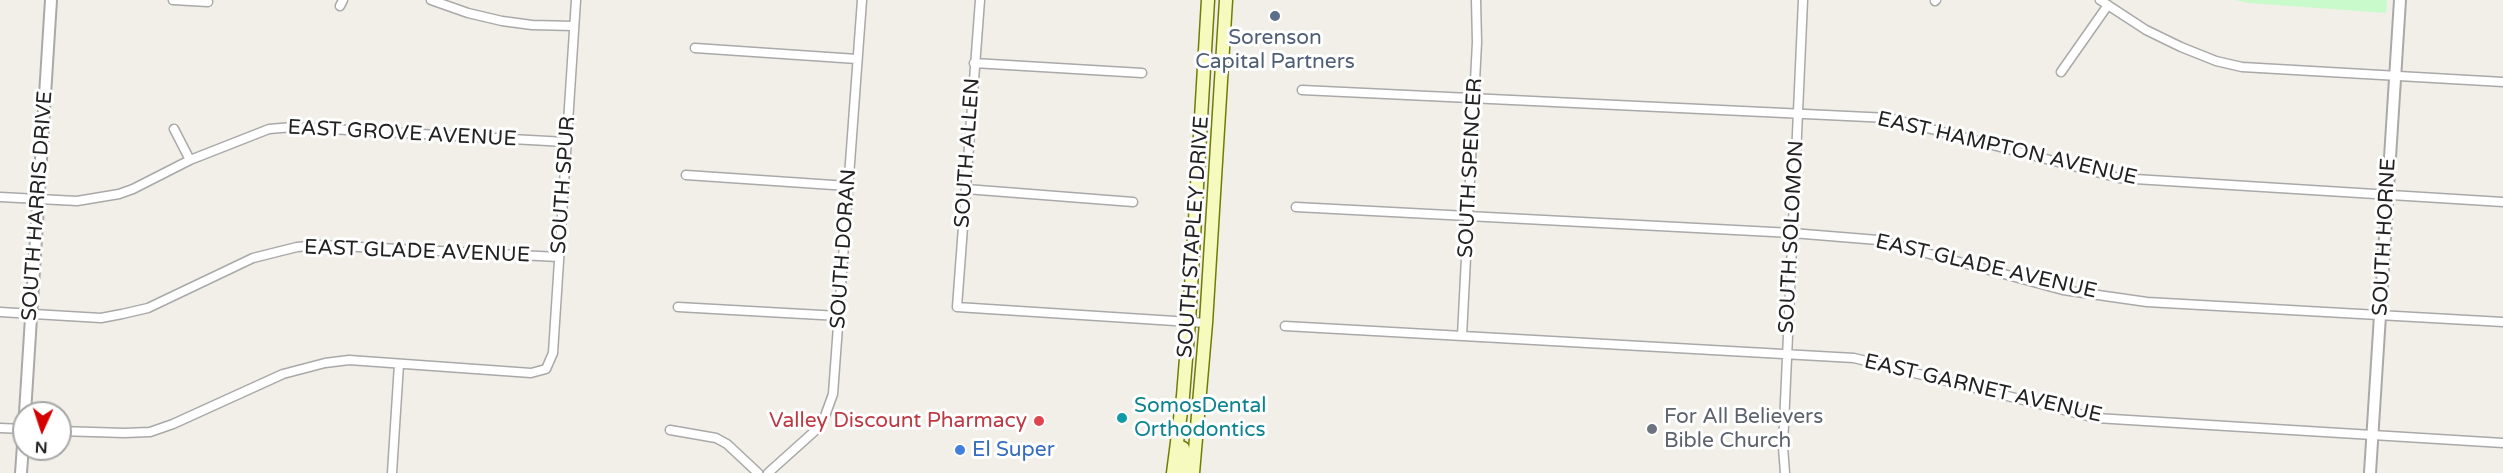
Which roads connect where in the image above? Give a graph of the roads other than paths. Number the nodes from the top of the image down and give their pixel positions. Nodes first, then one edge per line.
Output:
1 (51, 0) edge
2 (173, 0) edge
3 (431, 0) edge
4 (576, 0) edge
5 (862, 0) edge
6 (980, 0) edge
7 (1208, 0) edge
8 (1226, 0) edge
9 (1476, 0) edge
10 (1803, 0) edge
11 (2400, 0) edge
12 (208, 2) dead end
13 (2104, 3) edge
14 (574, 26) junction
15 (695, 48) dead end
16 (857, 59) junction
17 (974, 63) junction
18 (2061, 72) dead end
19 (1142, 73) dead end
20 (2395, 76) junction
21 (2503, 82) edge
22 (1302, 90) dead end
23 (1474, 98) junction
24 (1798, 115) junction
25 (174, 129) dead end
26 (566, 142) junction
27 (190, 159) junction
28 (686, 175) dead end
29 (848, 186) junction
30 (966, 189) junction
31 (2387, 196) junction
32 (0, 197) edge
33 (38, 200) junction
34 (1133, 202) dead end
35 (2503, 202) edge
36 (1296, 207) dead end
37 (1469, 217) junction
38 (1792, 233) junction
39 (559, 257) junction
40 (678, 307) dead end
41 (0, 312) edge
42 (31, 313) junction
43 (2381, 315) junction
44 (839, 316) junction
45 (1189, 321) junction
46 (1206, 322) junction
47 (2503, 322) edge
48 (1285, 326) dead end
49 (1462, 336) junction
50 (1787, 354) junction
51 (399, 364) junction
52 (26, 401) edge
53 (670, 430) dead end
54 (72, 432) edge
55 (2372, 436) junction
56 (2503, 443) edge
57 (1177, 445) junction
58 (392, 473) edge
59 (758, 473) edge
60 (768, 473) edge
61 (1173, 473) edge
62 (1183, 473) edge
63 (1193, 473) edge
64 (1785, 473) edge
65 (2370, 473) edge

1 - 33 street, SOUTH HARRIS DRIVE
2 - 12 street
3 - 14 street
4 - 14 street, SOUTH SPUR
5 - 16 street, SOUTH DORAN
6 - 17 street, SOUTH ALLEN
7 - 45 main road, SOUTH STAPLEY DRIVE
8 - 46 main road, SOUTH STAPLEY DRIVE
9 - 23 street, SOUTH SPENCER
10 - 24 street, SOUTH SOLOMON
11 - 20 street, SOUTH HORNE
13 - 18 street
13 - 20 street
14 - 26 street, SOUTH SPUR
15 - 16 street
16 - 29 street, SOUTH DORAN
17 - 19 street
17 - 30 street, SOUTH ALLEN
20 - 21 street
20 - 31 street, SOUTH HORNE
22 - 23 street, EAST HAMPTON AVENUE
23 - 24 street, EAST HAMPTON AVENUE
23 - 37 street, SOUTH SPENCER
24 - 31 street, EAST HAMPTON AVENUE
24 - 38 street, SOUTH SOLOMON
25 - 27 street
26 - 27 street, EAST GROVE AVENUE
26 - 39 street, SOUTH SPUR
27 - 33 street, EAST GROVE AVENUE
28 - 29 street
29 - 44 street, SOUTH DORAN
30 - 34 street
30 - 45 street, SOUTH ALLEN
31 - 35 street, EAST HAMPTON AVENUE
31 - 43 street, SOUTH HORNE
32 - 33 street, EAST GROVE AVENUE
33 - 42 street, SOUTH HARRIS DRIVE
36 - 37 street, EAST GLADE AVENUE
37 - 38 street, EAST GLADE AVENUE
37 - 49 street, SOUTH SPENCER
38 - 43 street, EAST GLADE AVENUE
38 - 50 street, SOUTH SOLOMON
39 - 42 street, EAST GLADE AVENUE
39 - 51 street, SOUTH SPUR
40 - 44 street
41 - 42 street, EAST GLADE AVENUE
42 - 52 street, SOUTH HARRIS DRIVE
43 - 47 street, EAST GLADE AVENUE
43 - 55 street, SOUTH HORNE
44 - 60 street, SOUTH DORAN
45 - 46 street
45 - 57 main road, SOUTH STAPLEY DRIVE
46 - 63 main road, SOUTH STAPLEY DRIVE
48 - 49 street, EAST GARNET AVENUE
49 - 50 street, EAST GARNET AVENUE
50 - 55 street, EAST GARNET AVENUE
50 - 64 street, SOUTH SOLOMON
51 - 54 street
51 - 58 street
53 - 59 street
55 - 56 street, EAST GARNET AVENUE
55 - 65 street, SOUTH HORNE
57 - 61 main road, SOUTH STAPLEY DRIVE
57 - 62 main road

